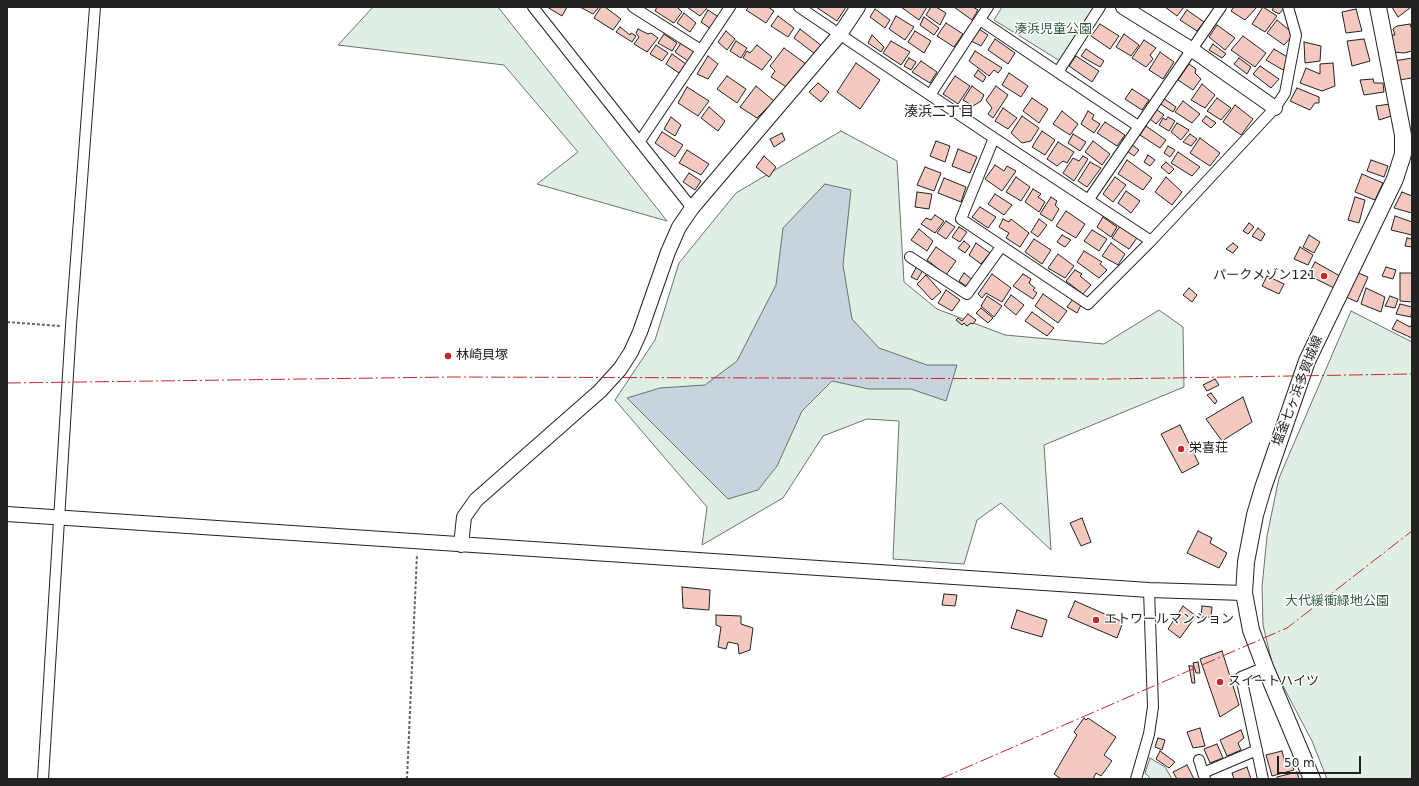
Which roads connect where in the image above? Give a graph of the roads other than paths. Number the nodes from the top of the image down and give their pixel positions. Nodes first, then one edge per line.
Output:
1 (95, 7) edge
2 (533, 7) edge
3 (633, 7) edge
4 (730, 7) edge
5 (799, 7) edge
6 (858, 7) edge
7 (988, 7) edge
8 (1100, 7) edge
9 (1123, 7) edge
10 (1221, 7) edge
11 (1288, 7) edge
12 (1378, 7) edge
13 (980, 20) junction
14 (840, 34) junction
15 (1191, 49) junction
16 (701, 50) junction
17 (1058, 72) junction
18 (930, 95) junction
19 (1274, 108) junction
20 (1138, 126) junction
21 (994, 138) junction
22 (640, 141) junction
23 (1088, 199) junction
24 (692, 208) junction
25 (1151, 241) junction
26 (1001, 247) junction
27 (910, 257) dead end
28 (7, 514) edge
29 (59, 518) junction
30 (461, 545) junction
31 (1149, 590) junction
32 (1244, 593) junction
33 (1265, 667) junction
34 (1257, 750) junction
35 (1199, 760) dead end
36 (1204, 776) edge
37 (43, 779) edge
38 (1136, 779) edge
39 (1263, 779) edge
40 (1312, 779) edge

1 - 29 street
2 - 22 street
3 - 16 street
4 - 16 street
5 - 14 street
6 - 14 street
7 - 13 street
8 - 17 street
9 - 15 street
10 - 15 street
11 - 19 street
12 - 32 main road, 塩釜七ヶ浜多賀城線
13 - 17 street
13 - 18 street
14 - 18 street
14 - 24 street
15 - 19 street
15 - 20 street
16 - 22 street
17 - 20 street
18 - 21 street
19 - 25 street
20 - 23 street
21 - 23 street
21 - 26 street
22 - 24 street
23 - 25 street
24 - 30 street
25 - 26 street
26 - 27 street
28 - 29 street
29 - 30 street
29 - 37 street
30 - 31 street
31 - 32 street
31 - 38 street
32 - 33 main road, 塩釜七ヶ浜多賀城線
33 - 34 street
33 - 40 main road, 塩釜七ヶ浜多賀城線
34 - 36 street
34 - 39 street
35 - 36 street

